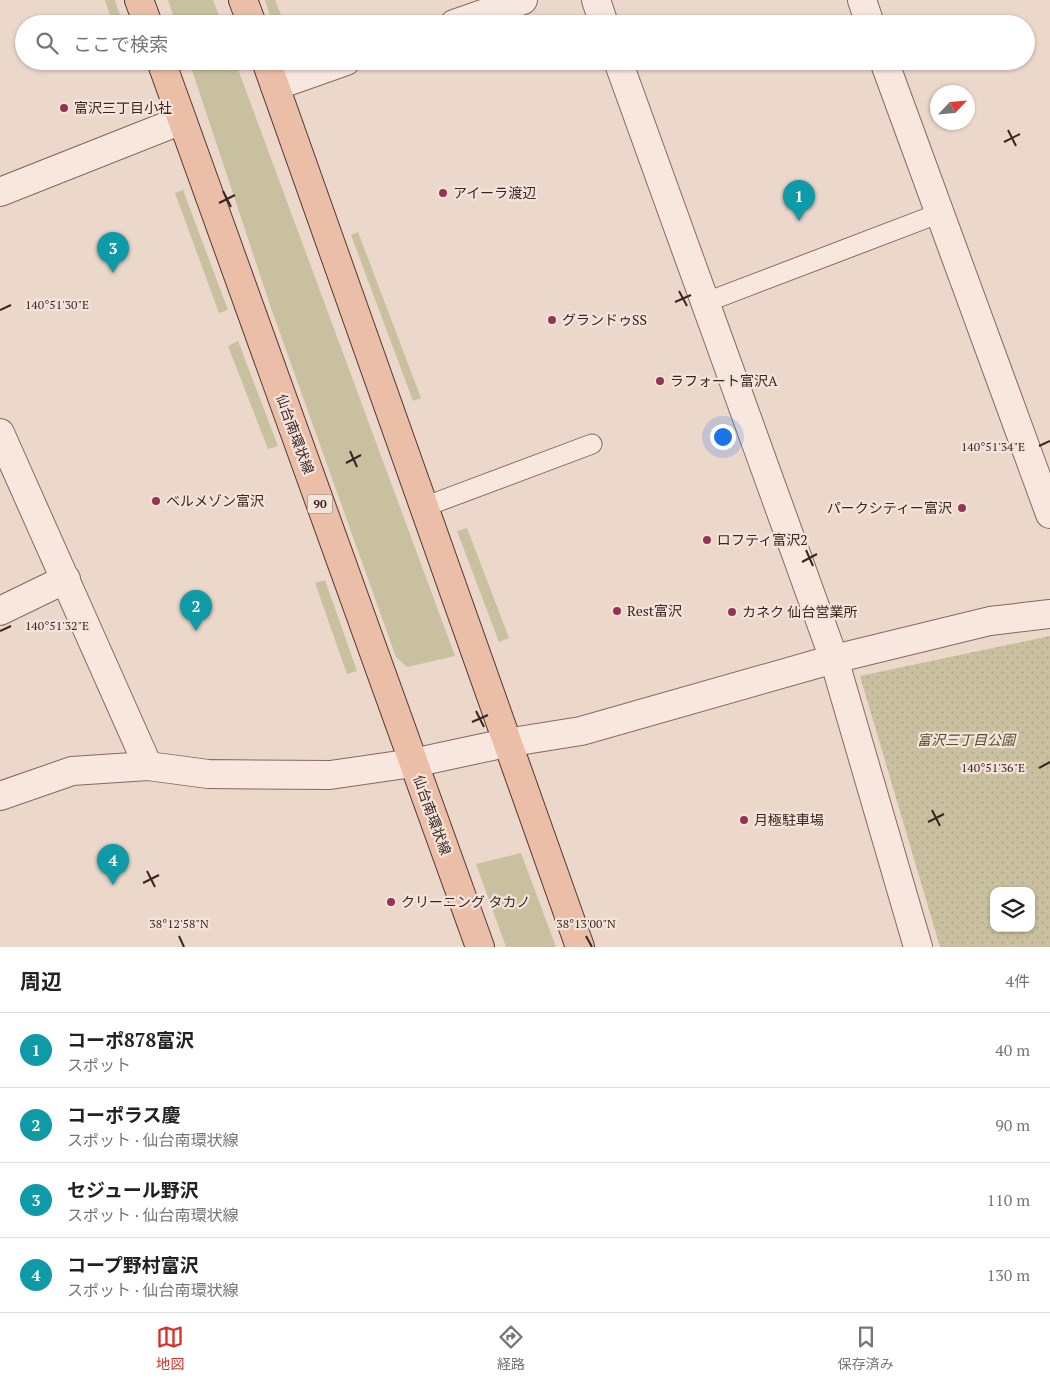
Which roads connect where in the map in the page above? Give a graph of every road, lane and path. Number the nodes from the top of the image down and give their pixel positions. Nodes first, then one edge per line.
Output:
1 (139, 0) edge
2 (243, 0) edge
3 (523, 0) edge
4 (596, 0) edge
5 (862, 0) edge
6 (145, 15) edge
7 (249, 15) edge
8 (480, 15) edge
9 (601, 15) edge
10 (867, 15) edge
11 (164, 70) edge
12 (293, 70) edge
13 (621, 70) edge
14 (887, 70) edge
15 (270, 74) edge
16 (182, 120) junction
17 (0, 192) edge
18 (940, 213) junction
19 (704, 303) junction
20 (0, 433) edge
21 (592, 444) dead end
22 (424, 507) junction
23 (1050, 514) edge
24 (66, 579) junction
25 (0, 611) edge
26 (1050, 614) edge
27 (834, 659) junction
28 (506, 743) junction
29 (413, 763) junction
30 (148, 766) junction
31 (0, 796) edge
32 (480, 947) edge
33 (580, 947) edge
34 (918, 947) edge

1 - 6 main road
2 - 7 main road
3 - 8 street
4 - 9 street
5 - 10 street
11 - 16 main road, 仙台南環状線 / 90
12 - 15 street
13 - 19 street
14 - 18 street
15 - 22 main road
16 - 17 street
16 - 29 main road, 仙台南環状線 / 90
18 - 19 lane
18 - 23 street
19 - 27 street
20 - 24 street
21 - 22 lane
22 - 28 main road
24 - 25 street
24 - 30 street
26 - 27 street
27 - 28 street
27 - 34 street
28 - 29 street
28 - 33 main road
29 - 30 street
29 - 32 main road, 仙台南環状線 / 90
30 - 31 street

